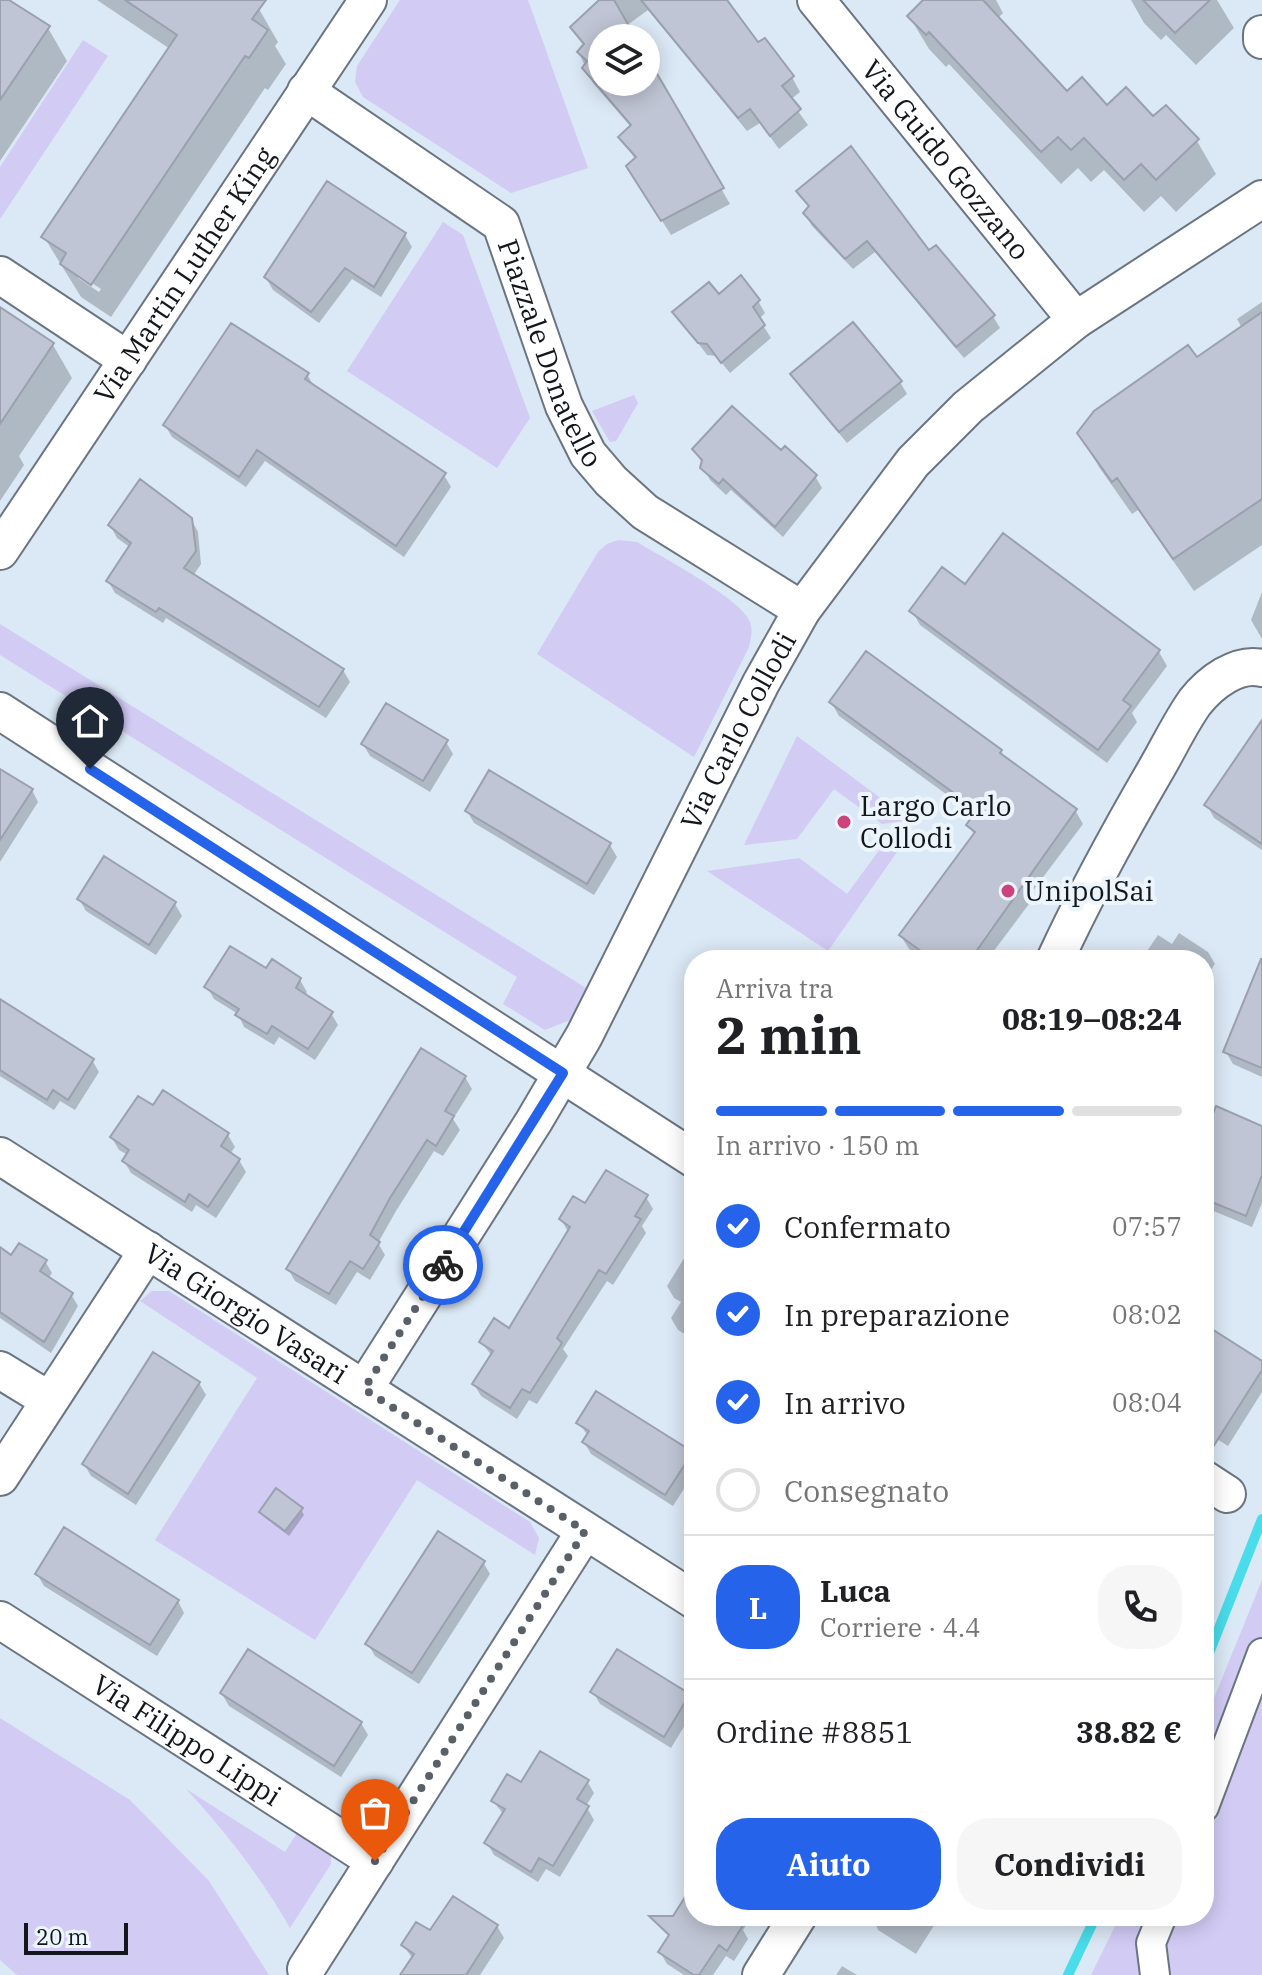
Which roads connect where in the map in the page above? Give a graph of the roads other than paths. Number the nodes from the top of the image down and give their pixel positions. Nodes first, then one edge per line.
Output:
1 (368, 0) edge
2 (816, 0) edge
3 (306, 91) junction
4 (1262, 199) edge
5 (0, 275) edge
6 (1076, 320) junction
7 (128, 360) junction
8 (1, 547) edge
9 (802, 610) junction
10 (1262, 668) edge
11 (0, 711) edge
12 (1060, 950) edge
13 (563, 1073) junction
14 (684, 1152) edge
15 (0, 1156) edge
16 (148, 1250) junction
17 (0, 1370) edge
18 (364, 1389) junction
19 (49, 1400) junction
20 (0, 1477) edge
21 (585, 1531) junction
22 (684, 1594) edge
23 (0, 1620) edge
24 (1262, 1653) edge
25 (1214, 1780) edge
26 (375, 1861) junction
27 (792, 1926) edge
28 (1158, 1926) edge
29 (306, 1969) dead end
30 (761, 1975) edge
31 (1155, 1975) edge

1 - 3 street, Via Martin Luther King
2 - 6 street, Via Guido Gozzano
3 - 7 street, Via Martin Luther King
3 - 9 street, Piazzale Donatello
4 - 6 street, Via Carlo Collodi
5 - 7 street
6 - 9 street, Via Carlo Collodi
7 - 8 street, Via Martin Luther King
9 - 13 street, Via Carlo Collodi
10 - 12 street
11 - 13 street
13 - 14 street
13 - 18 street, Via Carlo Collodi
15 - 16 street, Via Giorgio Vasari
16 - 18 street, Via Giorgio Vasari
16 - 19 street
17 - 19 street
18 - 21 street, Via Giorgio Vasari
19 - 20 street
21 - 22 street, Via Giorgio Vasari
21 - 26 street
23 - 26 street, Via Filippo Lippi
24 - 25 street
26 - 29 street
27 - 30 street
28 - 31 street

